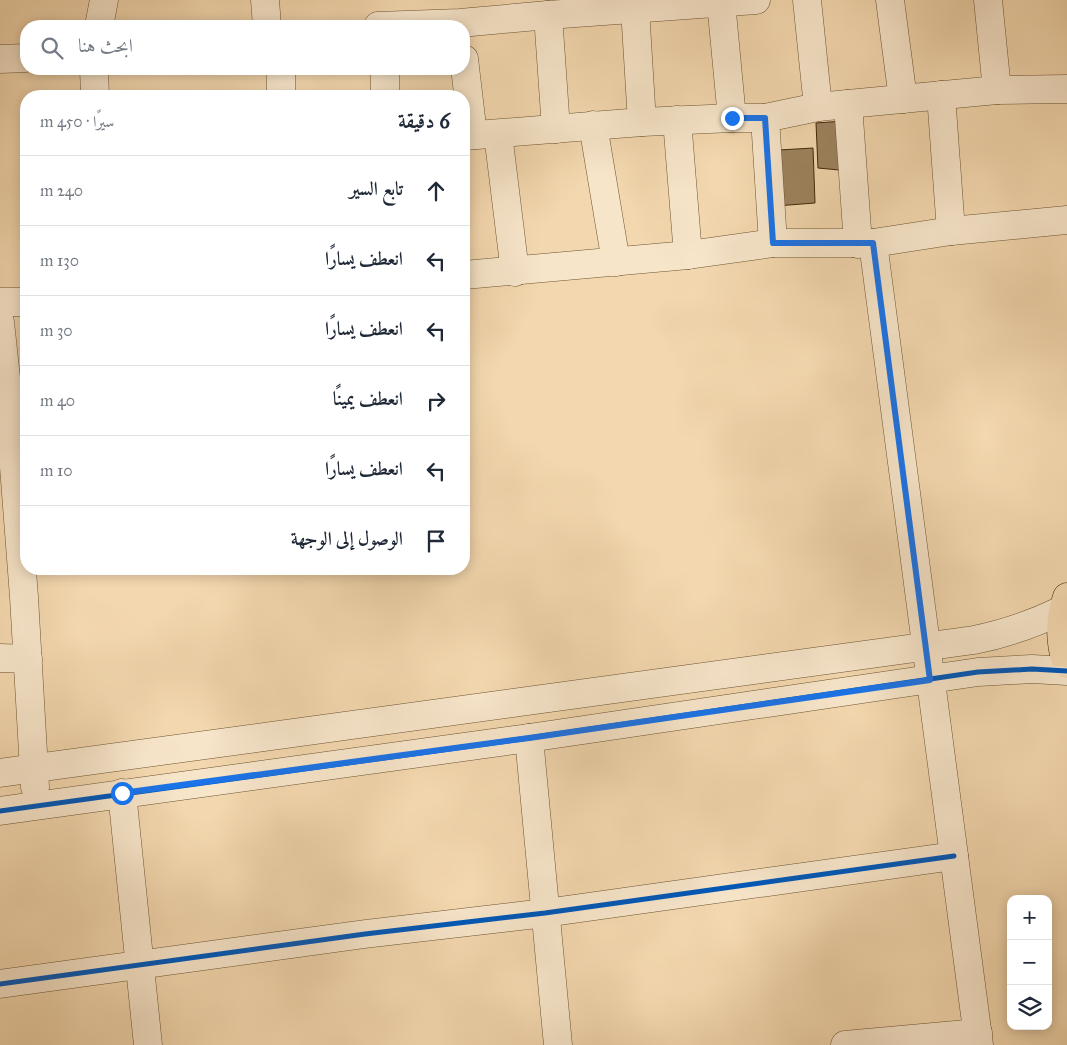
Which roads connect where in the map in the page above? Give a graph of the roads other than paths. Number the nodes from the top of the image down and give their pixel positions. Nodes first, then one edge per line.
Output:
1 (104, 0) edge
2 (264, 0) edge
3 (756, 0) edge
4 (807, 0) edge
5 (890, 0) edge
6 (988, 0) edge
7 (721, 2) junction
8 (635, 9) junction
9 (548, 15) junction
10 (100, 20) edge
11 (267, 20) edge
12 (470, 24) edge
13 (20, 58) edge
14 (0, 59) edge
15 (94, 75) edge
16 (280, 75) edge
17 (385, 75) edge
18 (467, 75) edge
19 (1067, 89) edge
20 (95, 90) edge
21 (281, 90) edge
22 (385, 90) edge
23 (470, 90) edge
24 (997, 90) junction
25 (470, 92) edge
26 (941, 95) junction
27 (903, 99) junction
28 (848, 104) junction
29 (818, 108) junction
30 (732, 118) junction
31 (765, 118) junction
32 (678, 120) junction
33 (642, 122) junction
34 (593, 125) junction
35 (556, 129) junction
36 (478, 135) edge
37 (1067, 220) edge
38 (950, 231) junction
39 (773, 243) junction
40 (865, 243) junction
41 (688, 255) junction
42 (616, 262) junction
43 (515, 272) junction
44 (470, 275) edge
45 (0, 302) edge
46 (20, 302) edge
47 (0, 322) edge
48 (5, 415) edge
49 (8, 513) edge
50 (12, 597) edge
51 (1065, 604) edge
52 (926, 646) junction
53 (0, 658) edge
54 (28, 659) junction
55 (1067, 664) edge
56 (1067, 671) edge
57 (930, 680) junction
58 (529, 738) junction
59 (34, 768) junction
60 (0, 773) edge
61 (122, 793) junction
62 (36, 805) junction
63 (0, 810) edge
64 (954, 856) junction
65 (546, 913) junction
66 (140, 965) junction
67 (0, 984) edge
68 (979, 1039) edge
69 (148, 1045) edge
70 (558, 1045) edge
71 (845, 1045) edge

1 - 10 street
2 - 11 street
3 - 7 street
4 - 29 street
5 - 27 street
6 - 24 street
7 - 8 street
7 - 30 street
8 - 9 street
8 - 33 street
9 - 12 street
9 - 35 street
13 - 14 street
15 - 20 street
16 - 21 street
17 - 22 street
18 - 23 street
19 - 24 street
24 - 26 street
25 - 36 street
26 - 27 street
26 - 38 street
27 - 28 street
28 - 29 street
28 - 40 street
29 - 31 street
30 - 31 street
30 - 32 street
31 - 39 street
32 - 33 street
32 - 41 street
33 - 34 street
34 - 35 street
34 - 42 street
35 - 36 street
36 - 43 street
37 - 38 street
38 - 40 street
39 - 40 street
39 - 41 street
40 - 52 street
41 - 42 street
42 - 43 street
43 - 44 street
45 - 46 street
47 - 48 street
48 - 49 street
49 - 50 street
50 - 54 street
51 - 52 street
51 - 55 main road
52 - 57 street
52 - 59 street
53 - 54 street
54 - 59 street
56 - 57 street
57 - 58 street
57 - 64 street
58 - 61 street
58 - 65 street
59 - 60 street
59 - 62 street
61 - 62 street
61 - 66 street
62 - 63 street
64 - 65 street
64 - 68 street
65 - 66 street
65 - 70 street
66 - 67 street
66 - 69 street
68 - 71 street

